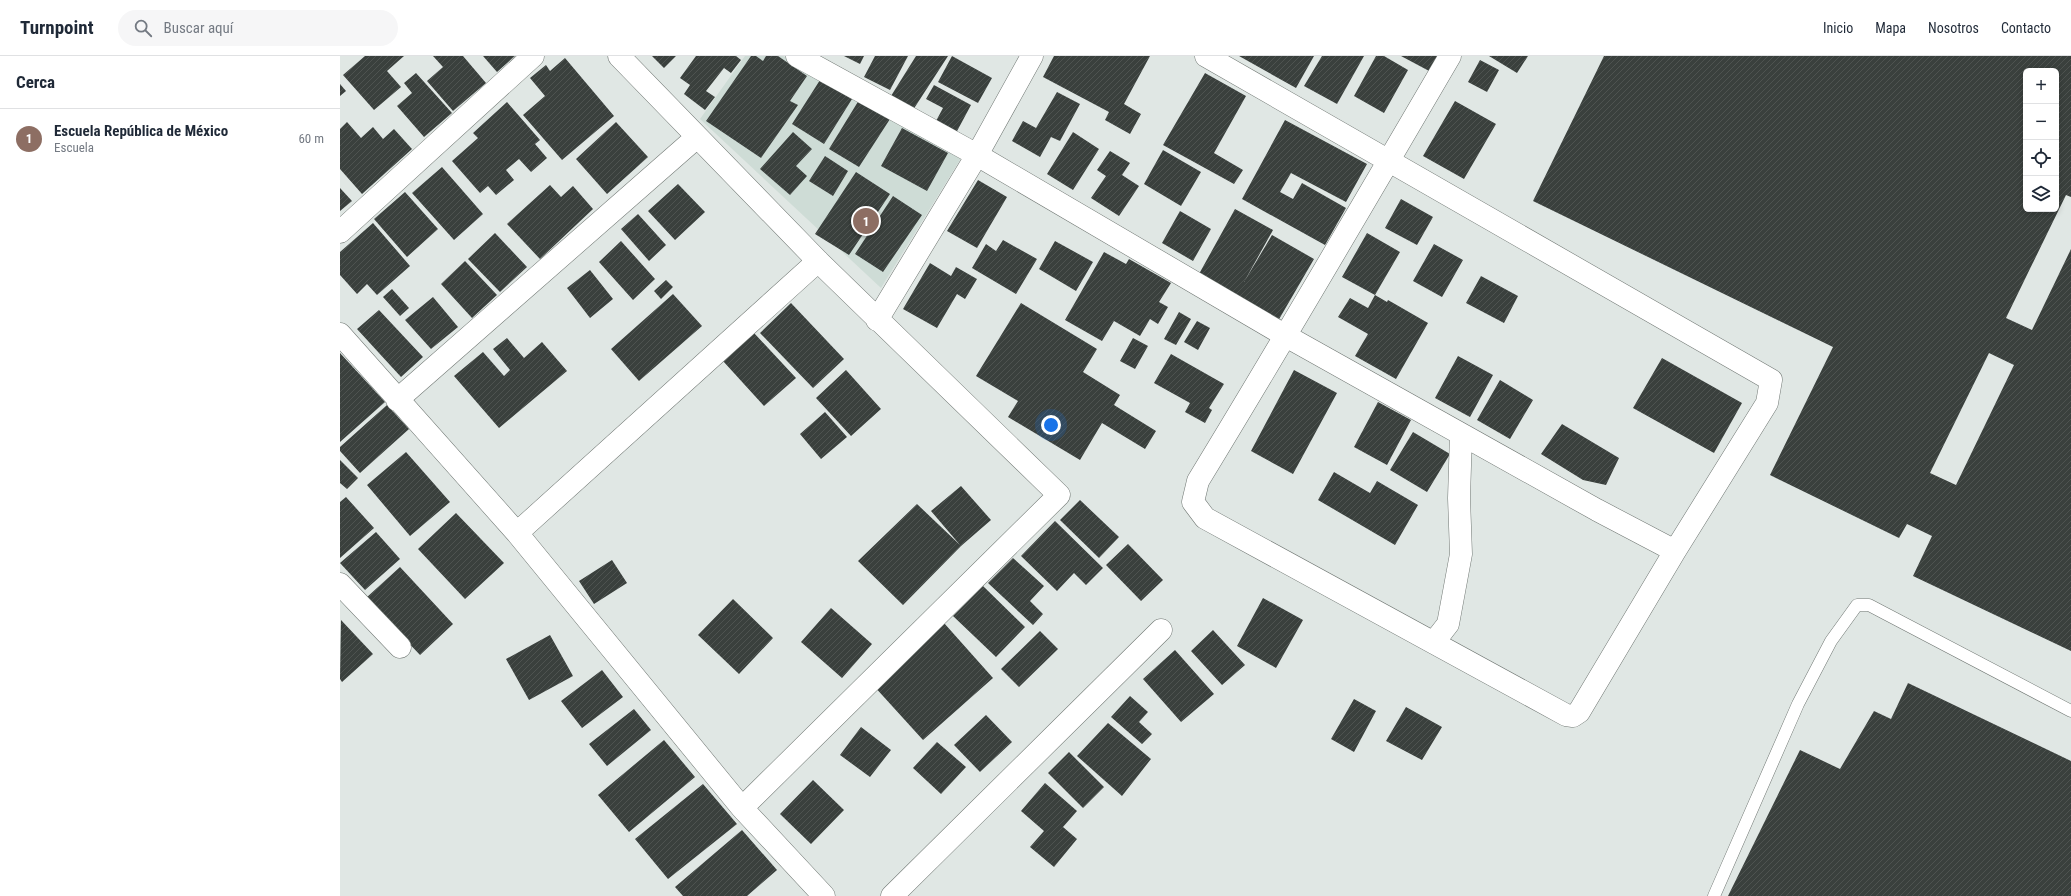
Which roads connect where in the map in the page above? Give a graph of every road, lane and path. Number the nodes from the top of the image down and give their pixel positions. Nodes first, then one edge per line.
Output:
1 (533, 56) edge
2 (619, 56) edge
3 (797, 56) edge
4 (1032, 56) edge
5 (1206, 56) edge
6 (1450, 56) edge
7 (697, 137) junction
8 (977, 155) junction
9 (1389, 161) junction
10 (340, 232) edge
11 (818, 262) junction
12 (877, 320) junction
13 (340, 334) edge
14 (1286, 336) junction
15 (397, 400) junction
16 (1461, 434) junction
17 (517, 533) junction
18 (1675, 551) junction
19 (340, 584) edge
20 (1161, 630) dead end
21 (1434, 642) junction
22 (400, 647) dead end
23 (2071, 712) edge
24 (742, 808) junction
25 (824, 896) edge
26 (892, 896) edge
27 (1714, 896) edge

1 - 10 street
2 - 7 street
3 - 8 street
4 - 8 street
5 - 9 street
6 - 9 street
7 - 11 street
7 - 15 street
8 - 12 street
8 - 14 street
9 - 14 street
9 - 18 street
11 - 12 street
11 - 17 street
12 - 24 street
13 - 15 street
14 - 16 street
14 - 21 street
15 - 17 street
16 - 18 street
16 - 21 street
17 - 24 street
18 - 21 street
19 - 22 street
20 - 26 street
23 - 27 lane
24 - 25 street

